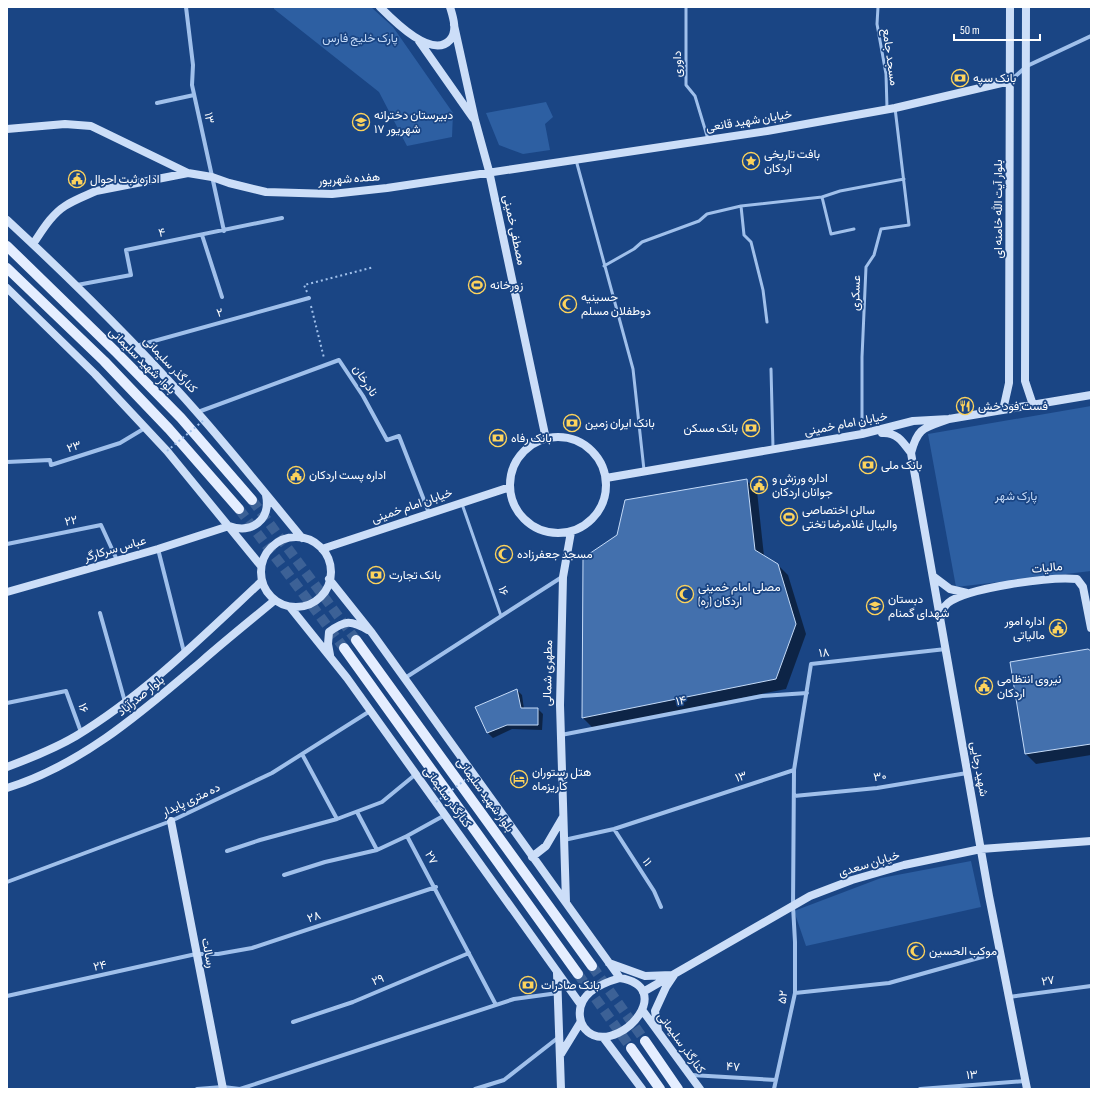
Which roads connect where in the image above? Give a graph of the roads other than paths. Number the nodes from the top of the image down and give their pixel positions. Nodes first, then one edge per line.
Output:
1 (186, 7) edge
2 (380, 7) edge
3 (450, 7) edge
4 (686, 7) edge
5 (878, 7) edge
6 (1010, 7) edge
7 (1026, 7) edge
8 (454, 25) junction
9 (1091, 36) edge
10 (417, 40) junction
11 (1027, 66) junction
12 (1010, 80) junction
13 (194, 95) junction
14 (157, 103) dead end
15 (895, 108) junction
16 (887, 110) junction
17 (475, 120) junction
18 (7, 129) edge
19 (708, 139) junction
20 (576, 158) junction
21 (490, 171) junction
22 (188, 173) junction
23 (212, 177) junction
24 (904, 179) junction
25 (822, 197) junction
26 (740, 206) junction
27 (282, 218) dead end
28 (7, 220) edge
29 (854, 229) dead end
30 (224, 231) junction
31 (202, 235) junction
32 (33, 244) junction
33 (7, 246) edge
34 (604, 266) junction
35 (7, 268) edge
36 (77, 286) junction
37 (7, 288) edge
38 (222, 297) dead end
39 (309, 298) road end
40 (767, 322) dead end
41 (136, 346) junction
42 (771, 369) dead end
43 (1091, 396) edge
44 (1033, 405) junction
45 (1003, 410) junction
46 (198, 412) junction
47 (949, 419) junction
48 (145, 428) junction
49 (872, 433) junction
50 (862, 434) junction
51 (546, 439) junction
52 (773, 450) junction
53 (911, 453) junction
54 (7, 462) edge
55 (644, 472) junction
56 (606, 478) junction
57 (510, 487) junction
58 (266, 494) junction
59 (252, 500) tunnel mouth
60 (461, 502) junction
61 (239, 509) tunnel mouth
62 (430, 513) junction
63 (229, 526) junction
64 (571, 532) junction
65 (302, 538) junction
66 (7, 544) edge
67 (158, 549) junction
68 (322, 550) junction
69 (117, 561) junction
70 (261, 566) junction
71 (563, 577) junction
72 (934, 577) junction
73 (330, 579) junction
74 (262, 581) junction
75 (7, 592) edge
76 (968, 593) junction
77 (275, 600) junction
78 (290, 607) junction
79 (100, 613) dead end
80 (501, 616) junction
81 (940, 618) junction
82 (1091, 628) edge
83 (372, 633) junction
84 (356, 640) tunnel mouth
85 (344, 648) tunnel mouth
86 (946, 648) junction
87 (184, 652) junction
88 (330, 656) junction
89 (404, 678) junction
90 (807, 692) junction
91 (7, 703) edge
92 (125, 703) junction
93 (370, 710) junction
94 (81, 732) junction
95 (560, 735) junction
96 (302, 754) junction
97 (7, 767) edge
98 (794, 770) junction
99 (968, 773) junction
100 (416, 774) junction
101 (7, 788) edge
102 (794, 796) junction
103 (357, 812) junction
104 (445, 814) junction
105 (563, 816) junction
106 (337, 819) junction
107 (171, 821) junction
108 (614, 829) junction
109 (407, 836) junction
110 (564, 840) junction
111 (1091, 841) edge
112 (981, 849) junction
113 (377, 850) junction
114 (227, 851) dead end
115 (532, 857) junction
116 (284, 875) dead end
117 (7, 882) edge
118 (436, 888) junction
119 (566, 903) junction
120 (661, 906) dead end
121 (792, 906) junction
122 (1000, 952) junction
123 (470, 953) junction
124 (196, 954) junction
125 (608, 962) junction
126 (592, 966) tunnel mouth
127 (557, 972) junction
128 (578, 974) tunnel mouth
129 (674, 974) junction
130 (620, 978) junction
131 (1091, 986) edge
132 (643, 992) junction
133 (558, 993) junction
134 (795, 993) junction
135 (7, 996) edge
136 (1008, 997) junction
137 (496, 1005) junction
138 (581, 1005) junction
139 (643, 1011) junction
140 (293, 1022) dead end
141 (580, 1023) junction
142 (658, 1032) junction
143 (560, 1037) junction
144 (603, 1037) junction
145 (645, 1041) tunnel mouth
146 (631, 1048) tunnel mouth
147 (560, 1055) junction
148 (689, 1074) junction
149 (776, 1080) junction
150 (1026, 1085) edge
151 (223, 1088) edge
152 (197, 1089) edge
153 (475, 1089) edge
154 (561, 1089) edge
155 (642, 1089) edge
156 (660, 1089) edge
157 (678, 1089) edge
158 (700, 1089) edge
159 (774, 1089) edge
160 (920, 1089) edge

1 - 13 street, ۱۳
2 - 10 main road
3 - 8 main road, مصطفی خمینی
4 - 19 lane, داوری
5 - 16 lane, مسجد جامع
6 - 12 main road, بلوار آیت الله خامنه ای
7 - 11 main road
8 - 10 main road
8 - 17 main road, مصطفی خمینی
9 - 11 street
10 - 17 main road, مصطفی خمینی
11 - 12 street
11 - 44 main road
12 - 15 main road, خیابان شهید قانعی
12 - 45 main road, بلوار آیت الله خامنه ای
13 - 14 street
13 - 23 street, ۱۳
15 - 16 main road, خیابان شهید قانعی
15 - 24 lane, عسکری
16 - 19 main road, خیابان شهید قانعی
17 - 21 main road, مصطفی خمینی
18 - 22 main road, هفده شهریور
19 - 20 main road, خیابان شهید قانعی
20 - 21 main road, خیابان شهید قانعی
20 - 34 lane
21 - 23 main road, هفده شهریور
21 - 51 main road, مصطفی خمینی
22 - 23 main road, هفده شهریور
22 - 32 main road, هفده شهریور
23 - 30 street, ۱۳
24 - 25 lane
24 - 50 lane, عسکری
25 - 26 lane
25 - 29 lane
26 - 34 lane
26 - 40 lane
27 - 30 street, ۴
28 - 32 main road, کنارگذر سلیمانی
30 - 31 street, ۴
31 - 36 street, ۴
31 - 38 street
32 - 36 main road, کنارگذر سلیمانی
33 - 59 main road, بلوار شهید سلیمانی
34 - 55 lane
35 - 61 main road
36 - 41 main road, کنارگذر سلیمانی
37 - 48 main road
39 - 41 street, ۲
41 - 46 main road, کنارگذر سلیمانی
42 - 52 lane
43 - 44 main road, خیابان امام خمینی
44 - 45 main road, خیابان امام خمینی
45 - 47 main road, خیابان امام خمینی
46 - 58 main road, کنارگذر سلیمانی
46 - 62 street, نادرخان
47 - 49 main road, خیابان امام خمینی
47 - 53 main road
48 - 54 street, ۲۳
48 - 63 main road
49 - 50 main road, خیابان امام خمینی
49 - 53 main road
50 - 52 main road, خیابان امام خمینی
51 - 56 main road
51 - 57 main road
52 - 55 main road, خیابان امام خمینی
53 - 72 main road, شهید رجایی
55 - 56 main road, خیابان امام خمینی
56 - 64 main road
57 - 60 main road, خیابان امام خمینی
57 - 64 main road
58 - 63 main road
58 - 65 main road, کنارگذر سلیمانی
60 - 62 main road, خیابان امام خمینی
60 - 80 lane, ۱۶
62 - 68 main road, خیابان امام خمینی
63 - 67 main road, عباس سرکارگر
63 - 70 main road
64 - 71 main road, مطهری شمالی
65 - 68 main road
65 - 70 main road
66 - 69 street, ۲۲
67 - 69 main road, عباس سرکارگر
67 - 87 street
68 - 73 main road
69 - 75 main road, عباس سرکارگر
70 - 74 main road
71 - 80 street, ۱۶
71 - 95 main road, مطهری شمالی
72 - 76 main road
72 - 81 main road, شهید رجایی
73 - 78 main road
73 - 83 main road
74 - 77 main road
74 - 87 main road, بلوار صدرآباد
76 - 81 main road
76 - 82 main road, مالیات
77 - 78 main road
77 - 101 main road, بلوار صدرآباد
78 - 88 main road, کنارگذر سلیمانی
79 - 92 street
80 - 89 street
81 - 86 main road, شهید رجایی
83 - 88 main road
83 - 89 main road
84 - 126 main road, بلوار شهید سلیمانی
85 - 128 main road
86 - 90 street, ۱۸
86 - 99 main road, شهید رجایی
87 - 92 main road, بلوار صدرآباد
88 - 93 main road, کنارگذر سلیمانی
89 - 115 main road
90 - 95 street, ۱۴
90 - 98 street, ۱۸
91 - 94 street, ۱۶
92 - 94 main road, بلوار صدرآباد
93 - 96 street, ده متری پایدار
93 - 100 main road, کنارگذر سلیمانی
94 - 97 main road, بلوار صدرآباد
95 - 105 main road, مطهری شمالی
96 - 106 street
96 - 107 street, ده متری پایدار
98 - 102 street
98 - 108 street, ۱۳
99 - 102 street, ۳۰
99 - 112 main road, شهید رجایی
100 - 103 street
100 - 104 main road, کنارگذر سلیمانی
102 - 121 street
103 - 106 street
103 - 113 street
104 - 109 street
104 - 127 main road, کنارگذر سلیمانی
105 - 110 main road, مطهری شمالی
105 - 115 main road
106 - 114 street
107 - 117 street, ده متری پایدار
107 - 124 main road, رسالت
108 - 110 street, ۱۳
108 - 120 street, ۱۱
109 - 113 street
109 - 118 street, ۲۷
110 - 119 main road, مطهری شمالی
111 - 112 main road, خیابان سعدی
112 - 121 main road, خیابان سعدی
112 - 122 main road, شهید رجایی
113 - 116 street
115 - 119 main road
118 - 123 street, ۲۷
118 - 124 street, ۲۸
119 - 125 main road
121 - 129 main road, خیابان سعدی
121 - 134 street, ۵۲
122 - 134 street
122 - 136 main road, شهید رجایی
123 - 137 street, ۲۷
123 - 140 street, ۲۹
124 - 135 street, ۲۴
124 - 151 main road, رسالت
125 - 129 main road
125 - 130 main road
127 - 133 main road
127 - 138 main road, کنارگذر سلیمانی
129 - 132 main road, خیابان سعدی
129 - 142 main road
130 - 132 main road
130 - 138 main road
131 - 136 street, ۲۷
132 - 139 main road
133 - 137 street
133 - 143 main road
134 - 149 street, ۵۲
136 - 150 main road, شهید رجایی
137 - 151 street
138 - 141 main road
139 - 142 main road, کنارگذر سلیمانی
139 - 144 main road
141 - 144 main road
141 - 147 main road
142 - 148 main road, کنارگذر سلیمانی
143 - 147 main road
143 - 153 street
144 - 155 main road
145 - 157 main road
146 - 156 main road
147 - 154 main road
148 - 149 street, ۴۷
148 - 158 main road, کنارگذر سلیمانی
149 - 159 street, ۵۲
150 - 160 street, ۱۳
151 - 152 street

